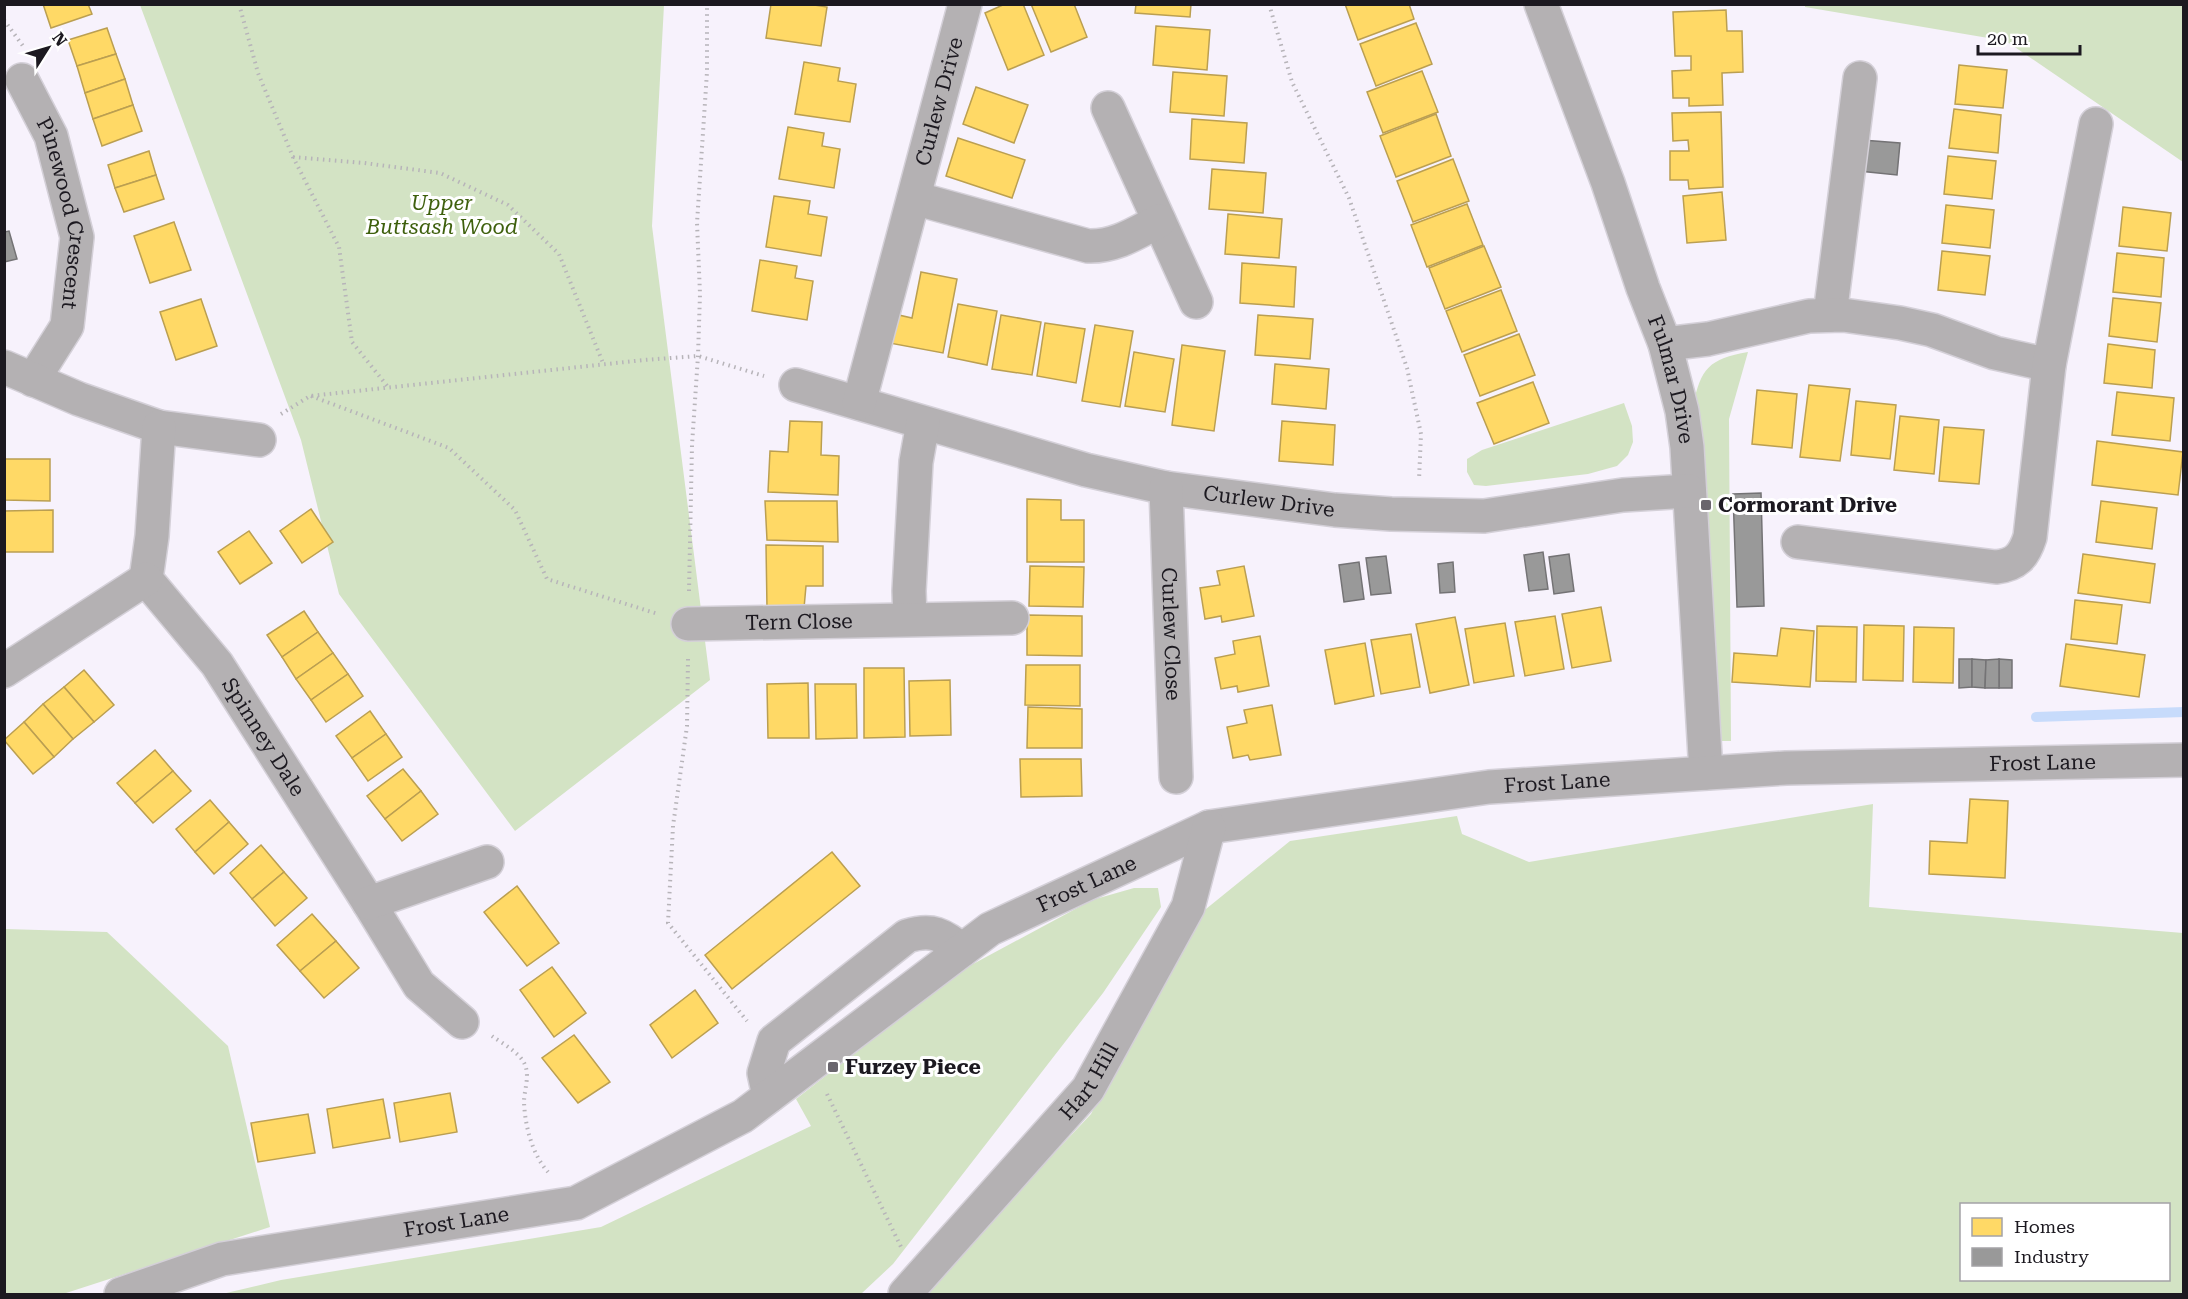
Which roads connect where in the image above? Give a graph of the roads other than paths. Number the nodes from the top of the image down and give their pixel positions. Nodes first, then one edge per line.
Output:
1 (965, 4) edge
2 (1541, 4) edge
3 (1860, 78) dead end
4 (22, 80) dead end
5 (1108, 108) dead end
6 (2096, 124) dead end
7 (914, 198) junction
8 (1159, 221) junction
9 (1196, 302) dead end
10 (1830, 315) junction
11 (1665, 344) junction
12 (2049, 365) junction
13 (19, 373) edge
14 (796, 386) road end
15 (859, 403) junction
16 (923, 423) junction
17 (159, 427) junction
18 (259, 440) dead end
19 (1166, 488) junction
20 (1689, 491) junction
21 (1798, 542) dead end
22 (146, 579) junction
23 (1012, 618) dead end
24 (910, 619) junction
25 (688, 624) road end
26 (4, 670) edge
27 (2184, 760) edge
28 (1706, 773) junction
29 (1176, 777) dead end
30 (1209, 827) junction
31 (486, 862) dead end
32 (369, 903) junction
33 (962, 950) junction
34 (462, 1022) road end
35 (769, 1096) junction
36 (911, 1288) edge
37 (121, 1294) edge

1 - 7 street, Curlew Drive
2 - 11 street, Fulmar Drive
3 - 10 street
4 - 13 street, Pinewood Crescent
5 - 8 street
6 - 12 street
7 - 8 street
7 - 15 street, Curlew Drive
8 - 9 street
10 - 11 street
10 - 12 street
11 - 20 street, Fulmar Drive
12 - 21 street
13 - 17 street
14 - 15 street, Curlew Drive
15 - 16 street, Curlew Drive
16 - 19 street, Curlew Drive
16 - 24 street
17 - 18 street
17 - 22 street
19 - 20 street, Curlew Drive
19 - 29 street, Curlew Close
20 - 28 street, Fulmar Drive
22 - 26 street
22 - 32 street, Spinney Dale
23 - 24 street, Tern Close
24 - 25 street, Tern Close
27 - 28 street, Frost Lane
28 - 30 street, Frost Lane
30 - 33 street, Frost Lane
30 - 36 street, Hart Hill
31 - 32 street
32 - 34 street, Spinney Dale
33 - 35 street, Frost Lane
33 - 35 street
35 - 37 street, Frost Lane

